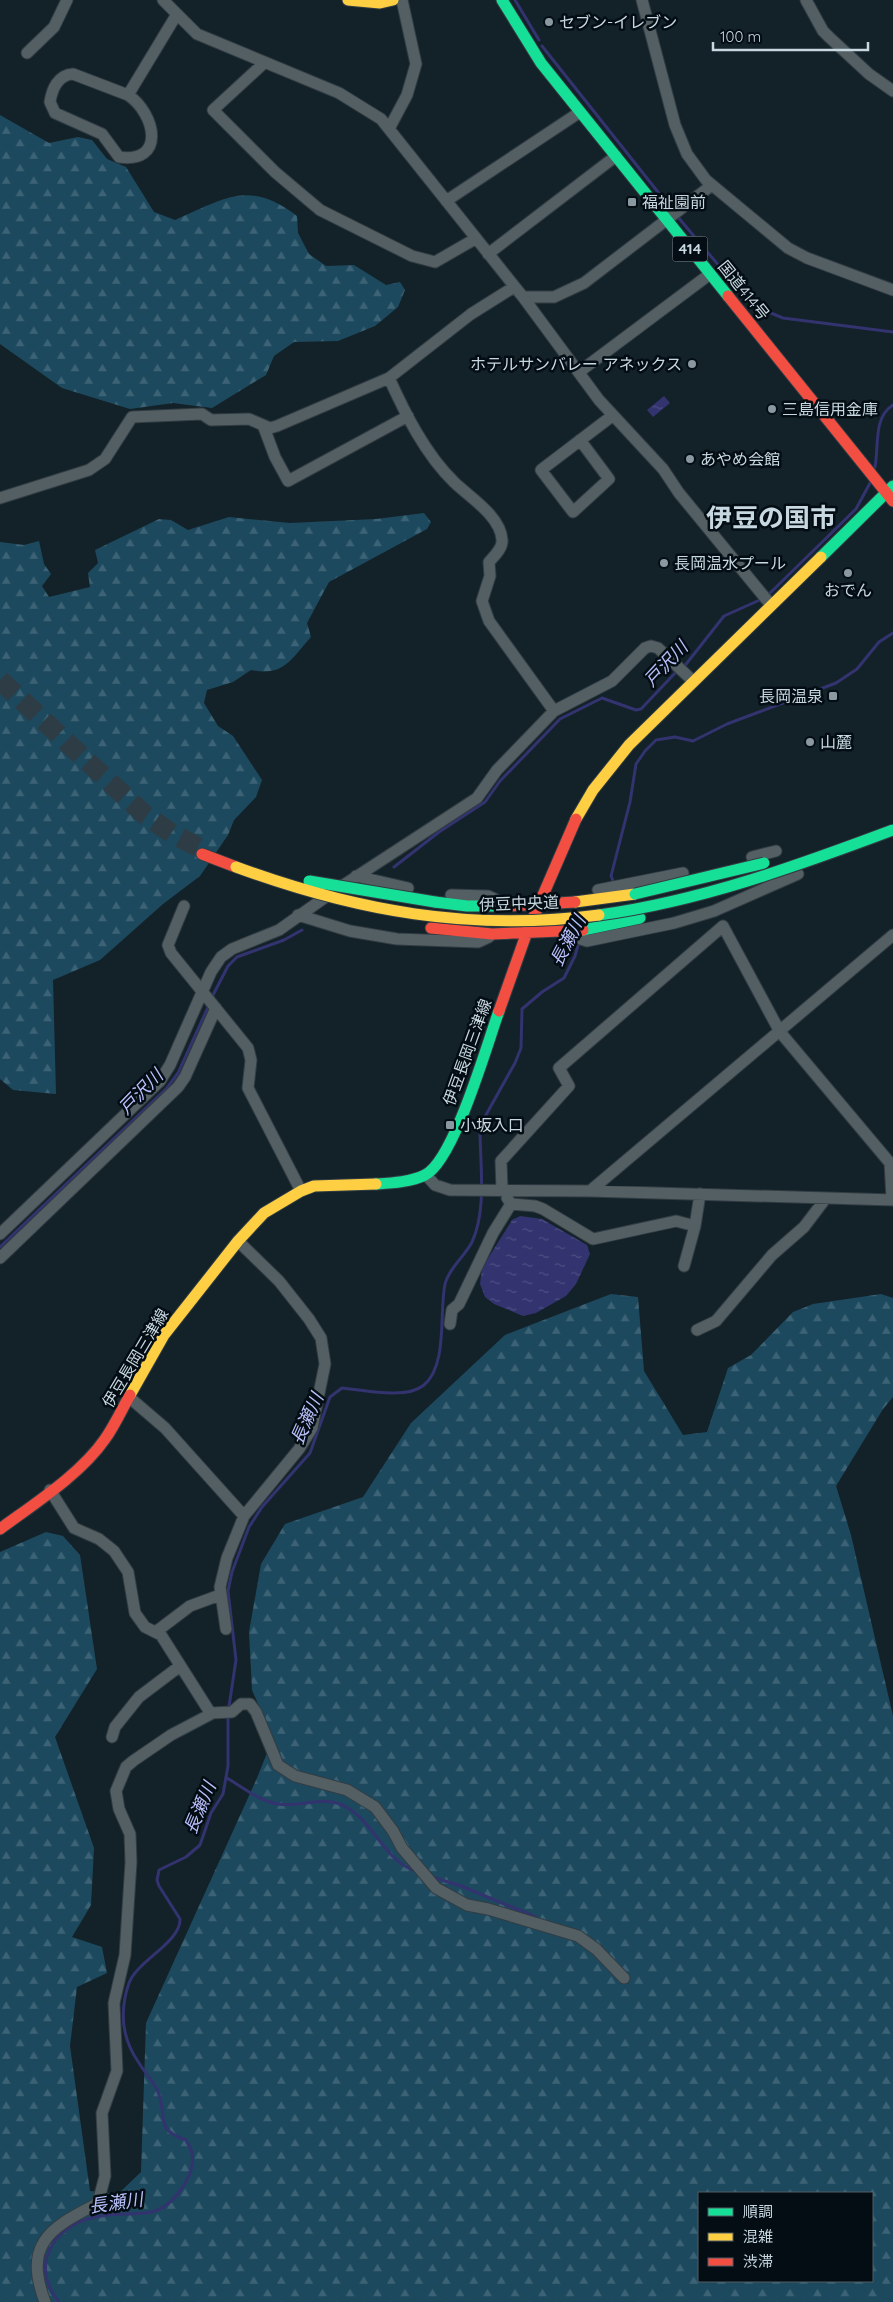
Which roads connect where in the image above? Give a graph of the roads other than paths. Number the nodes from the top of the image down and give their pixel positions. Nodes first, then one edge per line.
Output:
1 (67, 0) edge
2 (163, 0) edge
3 (348, 0) edge
4 (393, 0) edge
5 (402, 0) edge
6 (502, 0) edge
7 (642, 0) edge
8 (806, 0) edge
9 (177, 14) junction
10 (27, 53) dead end
11 (264, 63) junction
12 (893, 91) edge
13 (128, 95) junction
14 (580, 112) junction
15 (390, 127) junction
16 (616, 156) junction
17 (712, 185) junction
18 (446, 201) junction
19 (669, 219) junction
20 (475, 239) junction
21 (488, 254) junction
22 (710, 274) junction
23 (514, 287) junction
24 (893, 290) edge
25 (523, 297) junction
26 (578, 372) junction
27 (388, 378) junction
28 (408, 416) junction
29 (612, 416) junction
30 (262, 425) junction
31 (580, 440) junction
32 (891, 493) edge
33 (0, 498) edge
34 (772, 605) junction
35 (693, 682) junction
36 (554, 711) junction
37 (893, 824) edge
38 (893, 830) edge
39 (893, 838) edge
40 (776, 851) dead end
41 (203, 852) tunnel mouth
42 (803, 857) junction
43 (237, 865) junction
44 (788, 868) junction
45 (689, 871) junction
46 (250, 873) junction
47 (275, 876) junction
48 (356, 876) junction
49 (575, 902) junction
50 (541, 905) junction
51 (184, 906) dead end
52 (506, 906) junction
53 (714, 911) junction
54 (344, 912) dead end
55 (298, 915) junction
56 (361, 916) dead end
57 (724, 926) junction
58 (528, 932) junction
59 (559, 932) junction
60 (492, 934) junction
61 (893, 935) edge
62 (203, 993) junction
63 (215, 1007) junction
64 (780, 1032) junction
65 (892, 1162) edge
66 (426, 1175) junction
67 (504, 1190) junction
68 (301, 1191) junction
69 (590, 1191) junction
70 (700, 1194) junction
71 (826, 1198) junction
72 (892, 1200) edge
73 (510, 1204) junction
74 (695, 1226) junction
75 (0, 1234) edge
76 (238, 1241) junction
77 (0, 1258) edge
78 (684, 1266) dead end
79 (450, 1324) dead end
80 (697, 1330) dead end
81 (130, 1398) junction
82 (50, 1490) junction
83 (244, 1516) junction
84 (0, 1529) edge
85 (220, 1595) junction
86 (226, 1629) dead end
87 (157, 1631) junction
88 (180, 1666) junction
89 (211, 1713) junction
90 (112, 1737) dead end
91 (624, 1978) dead end
92 (45, 2302) edge

1 - 10 street
2 - 9 street
3 - 4 main road
5 - 15 street
6 - 14 main road, 国道414号 / 414
7 - 17 street
8 - 12 street
9 - 11 street
9 - 13 street
11 - 15 street
11 - 20 street
13 - 13 street
14 - 16 main road, 国道414号 / 414
14 - 18 street
15 - 18 street
16 - 19 main road, 国道414号 / 414
16 - 21 street
17 - 19 street
17 - 24 street
18 - 20 street
19 - 22 main road, 国道414号 / 414
19 - 25 street
20 - 21 street
21 - 23 street
22 - 26 street
22 - 32 main road, 国道414号 / 414
23 - 25 street
23 - 27 street
25 - 26 street
26 - 29 street
27 - 28 street
27 - 30 street
28 - 30 street
28 - 36 street
29 - 31 street
29 - 34 street
30 - 33 street
31 - 31 street
32 - 34 main road, 伊豆長岡三津線
34 - 35 main road, 伊豆長岡三津線
35 - 36 street
35 - 50 main road, 伊豆長岡三津線
36 - 48 street
37 - 42 main road, 伊豆中央道
38 - 44 main road, 伊豆中央道, bridge
39 - 53 street
40 - 45 street
41 - 43 main road, 伊豆中央道
42 - 47 main road, 伊豆中央道, bridge
42 - 49 main road, bridge
43 - 46 main road, 伊豆中央道, bridge
43 - 47 main road, 伊豆中央道
44 - 46 main road, 伊豆中央道, bridge
44 - 59 main road, bridge
45 - 49 street
45 - 53 street
46 - 54 main road
47 - 52 main road, bridge
48 - 52 street
48 - 55 street
49 - 50 main road
50 - 52 main road
50 - 58 main road, 伊豆長岡三津線
51 - 62 street
53 - 57 street
53 - 59 street
55 - 60 street
55 - 62 street
56 - 60 main road
57 - 64 street
57 - 67 street
58 - 59 main road
58 - 60 main road
58 - 66 main road, 伊豆長岡三津線
61 - 64 street
62 - 63 street
62 - 75 street
63 - 68 street
63 - 77 street
64 - 65 street
64 - 69 street
65 - 72 street
66 - 67 street
66 - 68 main road, 伊豆長岡三津線
67 - 69 street
67 - 73 street
68 - 76 main road, 伊豆長岡三津線
69 - 70 street
70 - 71 street
70 - 74 street
71 - 72 street
71 - 80 street
73 - 74 street
73 - 79 street
74 - 78 street
76 - 81 main road, 伊豆長岡三津線
76 - 83 street
81 - 82 main road, 伊豆長岡三津線
81 - 83 street
82 - 84 main road, 伊豆長岡三津線
82 - 87 street
83 - 85 street
85 - 86 street
85 - 87 street
87 - 88 street
88 - 89 street
88 - 90 street
89 - 91 street
89 - 92 street

